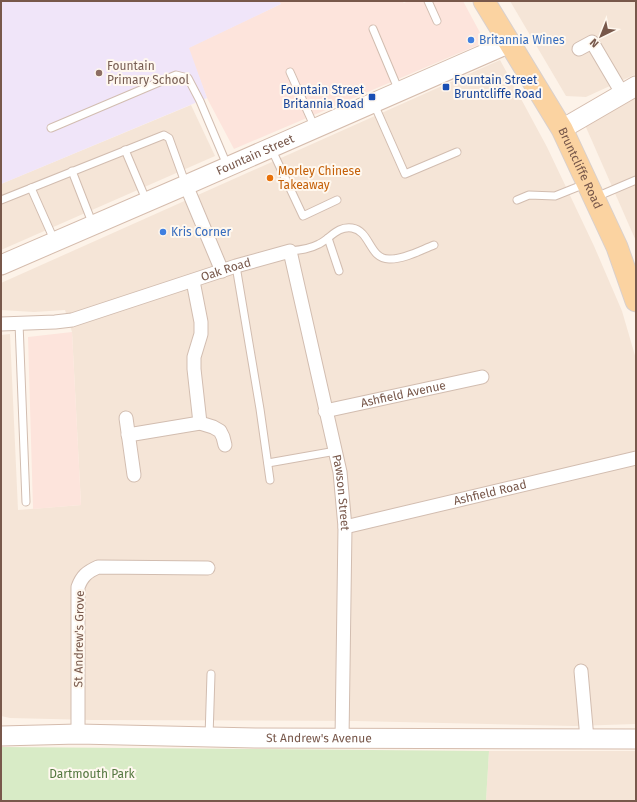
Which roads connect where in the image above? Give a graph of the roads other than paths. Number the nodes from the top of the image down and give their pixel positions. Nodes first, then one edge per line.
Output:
1 (428, 1) edge
2 (484, 1) edge
3 (437, 21) dead end
4 (372, 29) dead end
5 (510, 43) junction
6 (579, 50) dead end
7 (290, 72) dead end
8 (629, 90) edge
9 (399, 92) junction
10 (374, 104) junction
11 (51, 128) dead end
12 (315, 129) junction
13 (562, 129) junction
14 (271, 148) junction
15 (125, 150) junction
16 (457, 152) dead end
17 (228, 167) junction
18 (72, 171) junction
19 (636, 180) edge
20 (186, 185) junction
21 (31, 188) junction
22 (591, 190) junction
23 (1, 200) edge
24 (337, 200) dead end
25 (516, 200) dead end
26 (147, 202) junction
27 (93, 226) junction
28 (328, 238) junction
29 (55, 242) junction
30 (434, 245) dead end
31 (290, 251) junction
32 (2, 263) edge
33 (236, 266) junction
34 (222, 271) junction
35 (339, 271) dead end
36 (193, 281) junction
37 (636, 301) edge
38 (19, 323) junction
39 (1, 324) edge
40 (482, 377) dead end
41 (326, 411) junction
42 (126, 418) dead end
43 (200, 423) junction
44 (128, 435) junction
45 (225, 445) dead end
46 (336, 451) junction
47 (636, 458) edge
48 (268, 463) junction
49 (134, 475) dead end
50 (270, 480) dead end
51 (26, 502) dead end
52 (345, 528) junction
53 (208, 568) dead end
54 (581, 672) dead end
55 (211, 674) dead end
56 (78, 734) junction
57 (1, 736) edge
58 (209, 737) junction
59 (587, 738) junction
60 (342, 739) junction
61 (636, 739) edge

1 - 3 lane
2 - 5 main road, Bruntcliffe Road
4 - 9 lane
5 - 9 street, Fountain Street
5 - 13 main road, Bruntcliffe Road
6 - 8 street
7 - 12 lane
8 - 13 street
9 - 10 street, Fountain Street
10 - 12 street, Fountain Street
10 - 16 lane
11 - 17 lane
12 - 14 street, Fountain Street
13 - 22 main road, Bruntcliffe Road
14 - 17 street, Fountain Street
14 - 24 lane
15 - 18 lane
15 - 20 lane
15 - 26 lane
17 - 20 street, Fountain Street
18 - 21 lane
18 - 27 lane
19 - 22 lane
20 - 26 street, Fountain Street
20 - 34 street
21 - 23 lane
21 - 29 lane
22 - 25 lane
22 - 37 main road, Bruntcliffe Road
26 - 27 street, Fountain Street
27 - 29 street, Fountain Street
28 - 30 lane, Oak Road
28 - 31 lane, Oak Road
28 - 35 lane
29 - 32 street, Fountain Street
31 - 33 street, Oak Road
31 - 41 street, Pawson Street
33 - 34 street, Oak Road
33 - 48 lane
34 - 36 street, Oak Road
36 - 38 street, Oak Road
36 - 43 street
38 - 39 street, Oak Road
38 - 51 lane
40 - 41 street, Ashfield Avenue
41 - 46 street, Pawson Street
42 - 44 street
43 - 44 street
43 - 45 street
44 - 49 street
46 - 48 lane
46 - 52 street, Pawson Street
47 - 52 street, Ashfield Road
48 - 50 lane
52 - 60 street, Pawson Street
53 - 56 street, St Andrew's Grove
54 - 59 street
55 - 58 lane
56 - 57 street, St Andrew's Avenue
56 - 58 street, St Andrew's Avenue
58 - 60 street, St Andrew's Avenue
59 - 60 street, St Andrew's Avenue
59 - 61 street, St Andrew's Avenue

